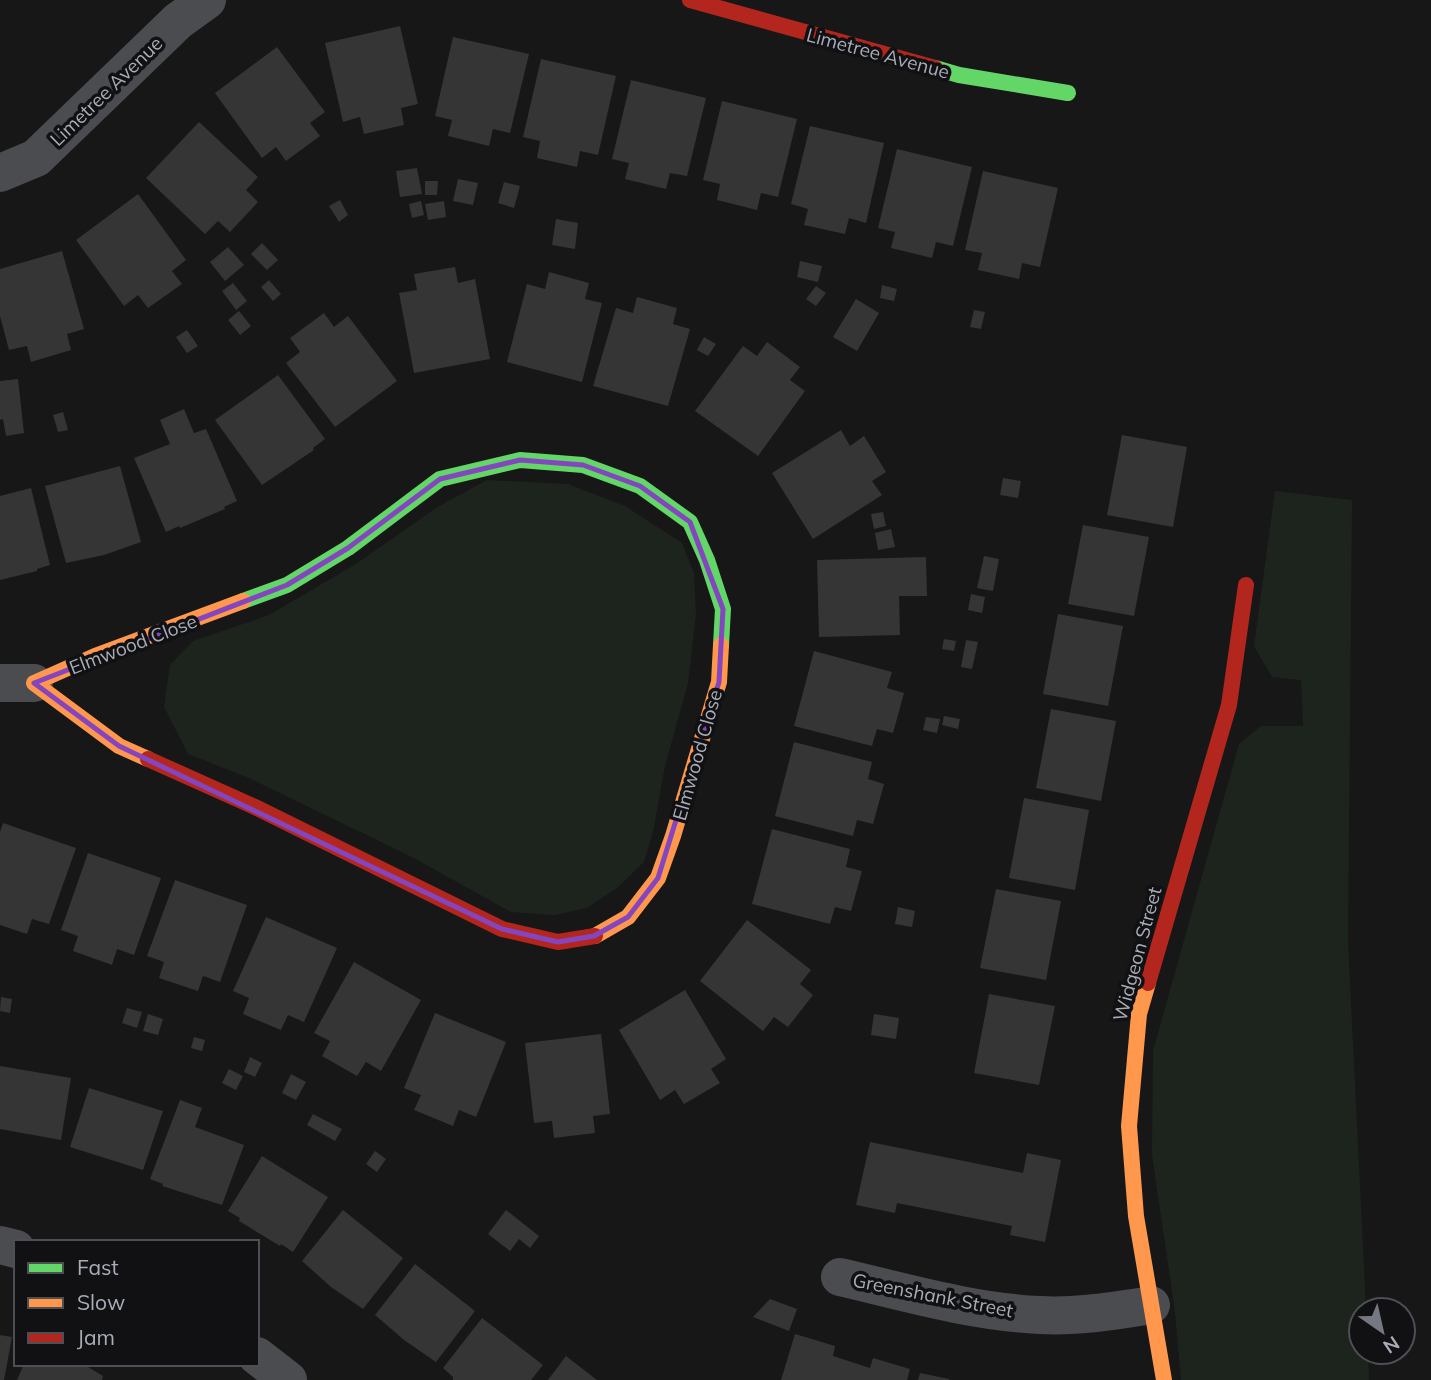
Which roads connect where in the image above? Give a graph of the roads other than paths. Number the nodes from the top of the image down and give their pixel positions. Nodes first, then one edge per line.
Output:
1 (207, 0) edge
2 (690, 0) edge
3 (1069, 93) dead end
4 (0, 173) edge
5 (1246, 585) dead end
6 (17, 683) edge
7 (840, 1277) dead end
8 (1151, 1305) junction
9 (259, 1358) edge
10 (289, 1380) edge
11 (1164, 1380) edge

1 - 4 street, Limetree Avenue
2 - 3 street, Limetree Avenue
5 - 8 street, Widgeon Street
6 - 6 street, Elmwood Close
7 - 8 street, Greenshank Street
8 - 11 street, Widgeon Street
9 - 10 street

